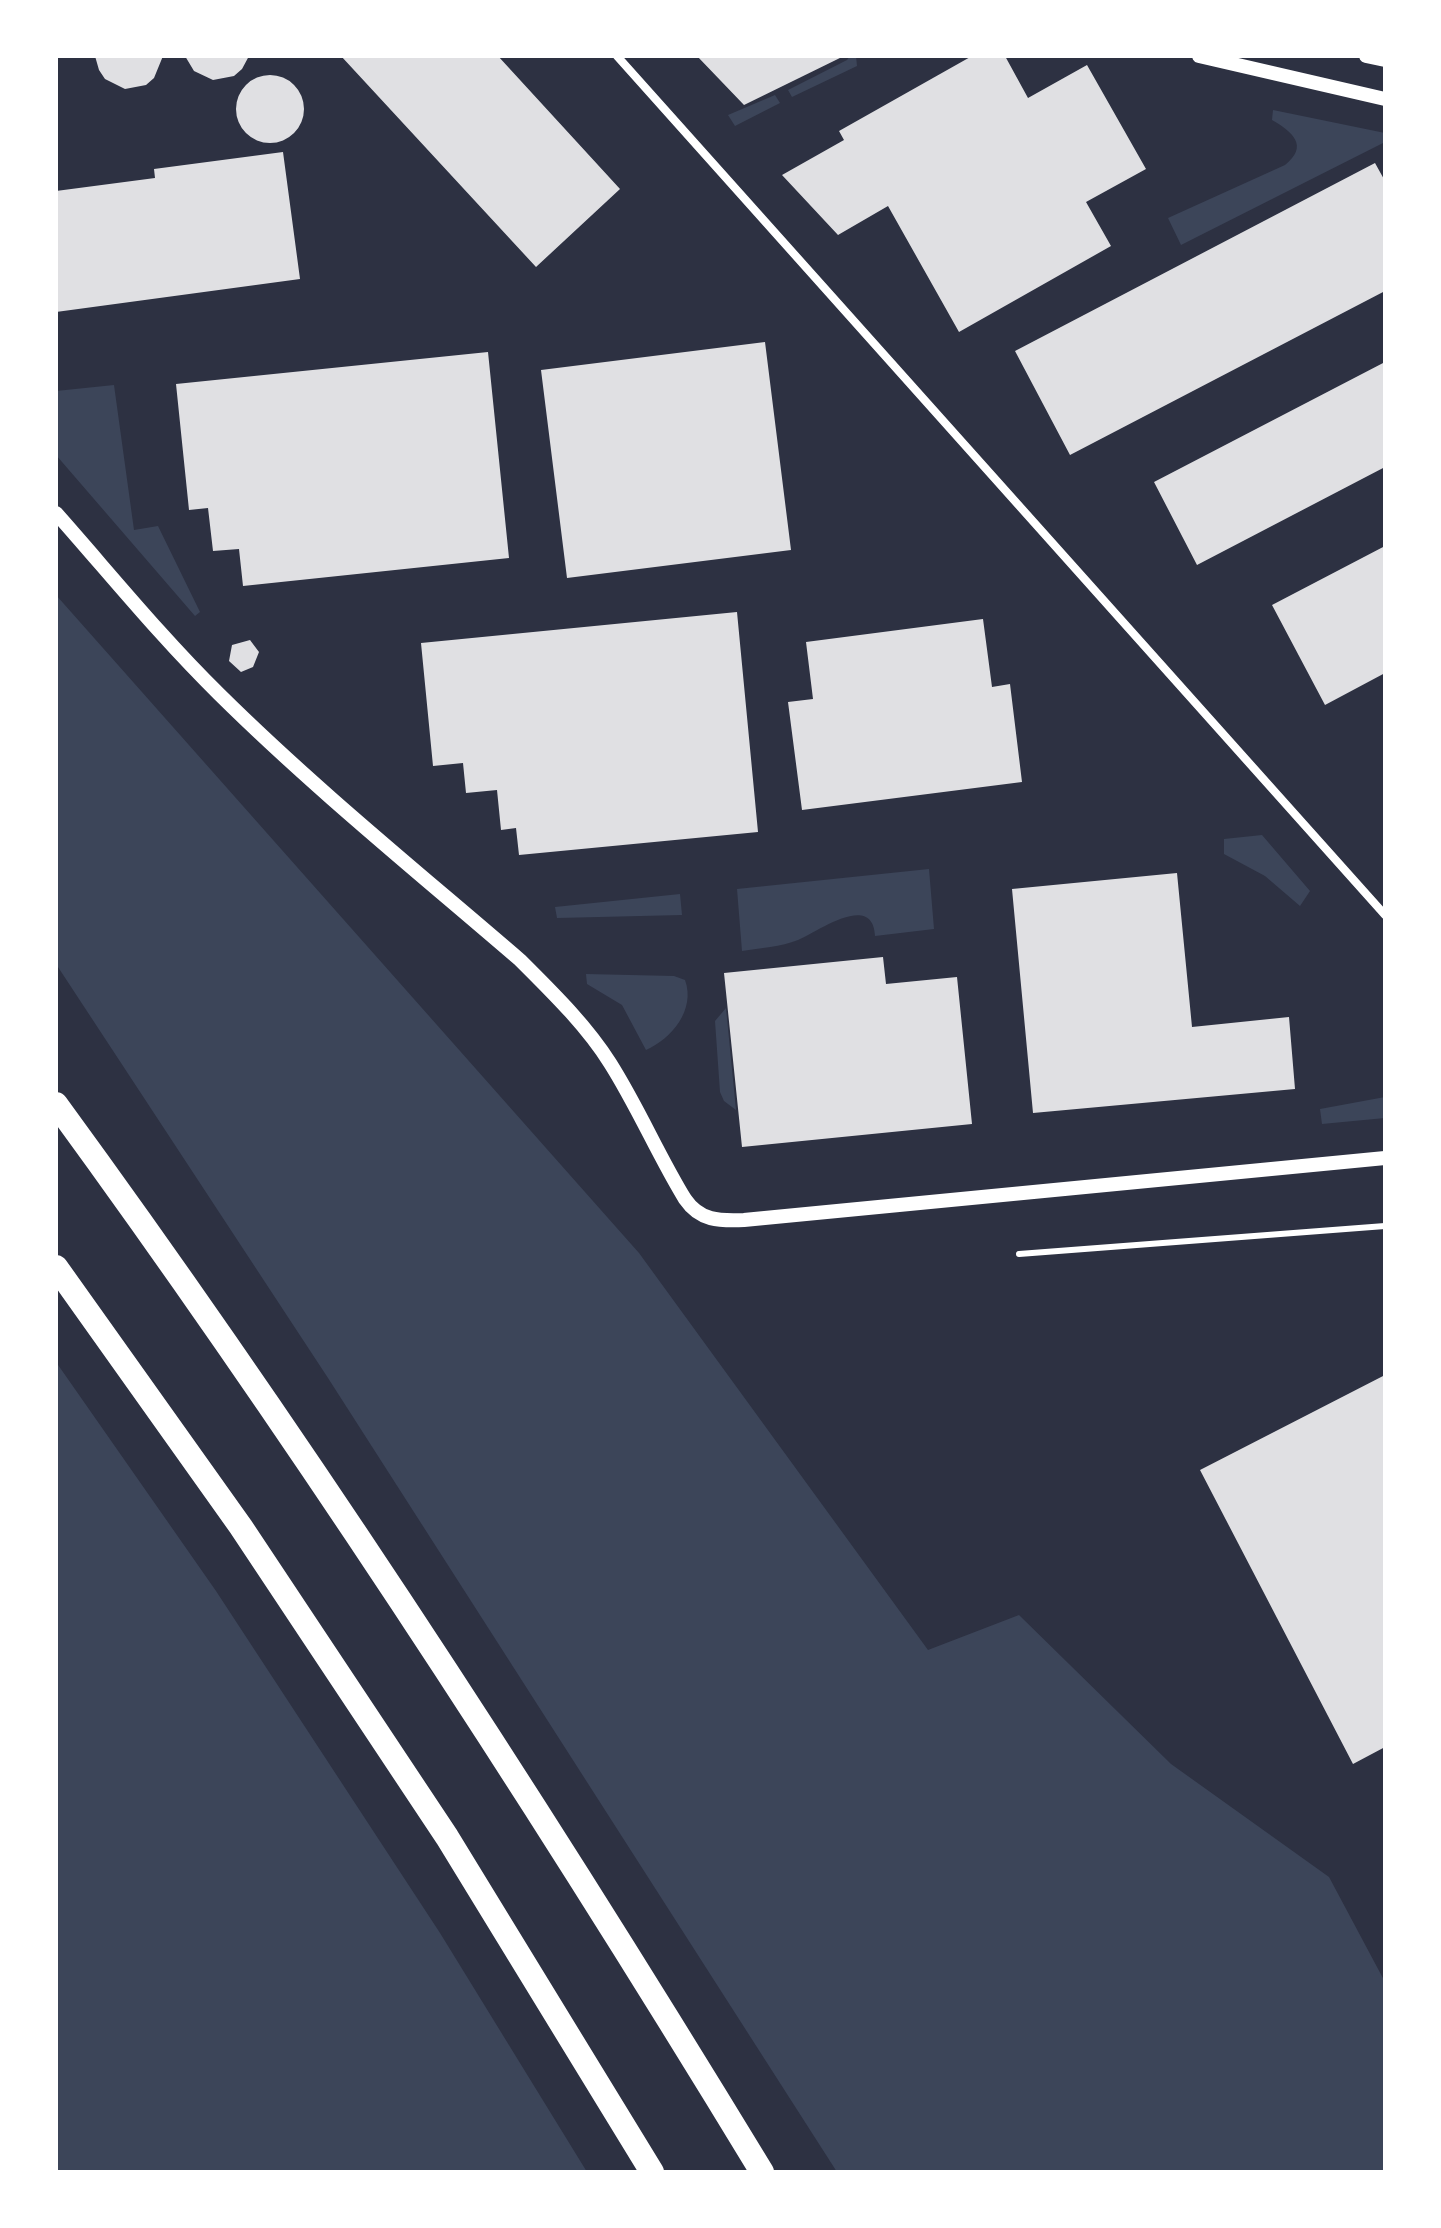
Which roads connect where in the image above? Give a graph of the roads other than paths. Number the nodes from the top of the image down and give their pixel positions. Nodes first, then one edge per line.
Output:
1 (617, 56) edge
2 (1199, 56) edge
3 (1366, 56) edge
4 (1385, 60) edge
5 (1385, 99) edge
6 (56, 513) edge
7 (1385, 915) edge
8 (56, 1104) edge
9 (1385, 1158) edge
10 (1385, 1226) edge
11 (1019, 1254) dead end
12 (56, 1267) edge
13 (652, 2172) edge
14 (762, 2172) edge

1 - 7 street
2 - 5 street
3 - 4 street
6 - 9 street
8 - 14 highway
10 - 11 lane
12 - 13 highway

